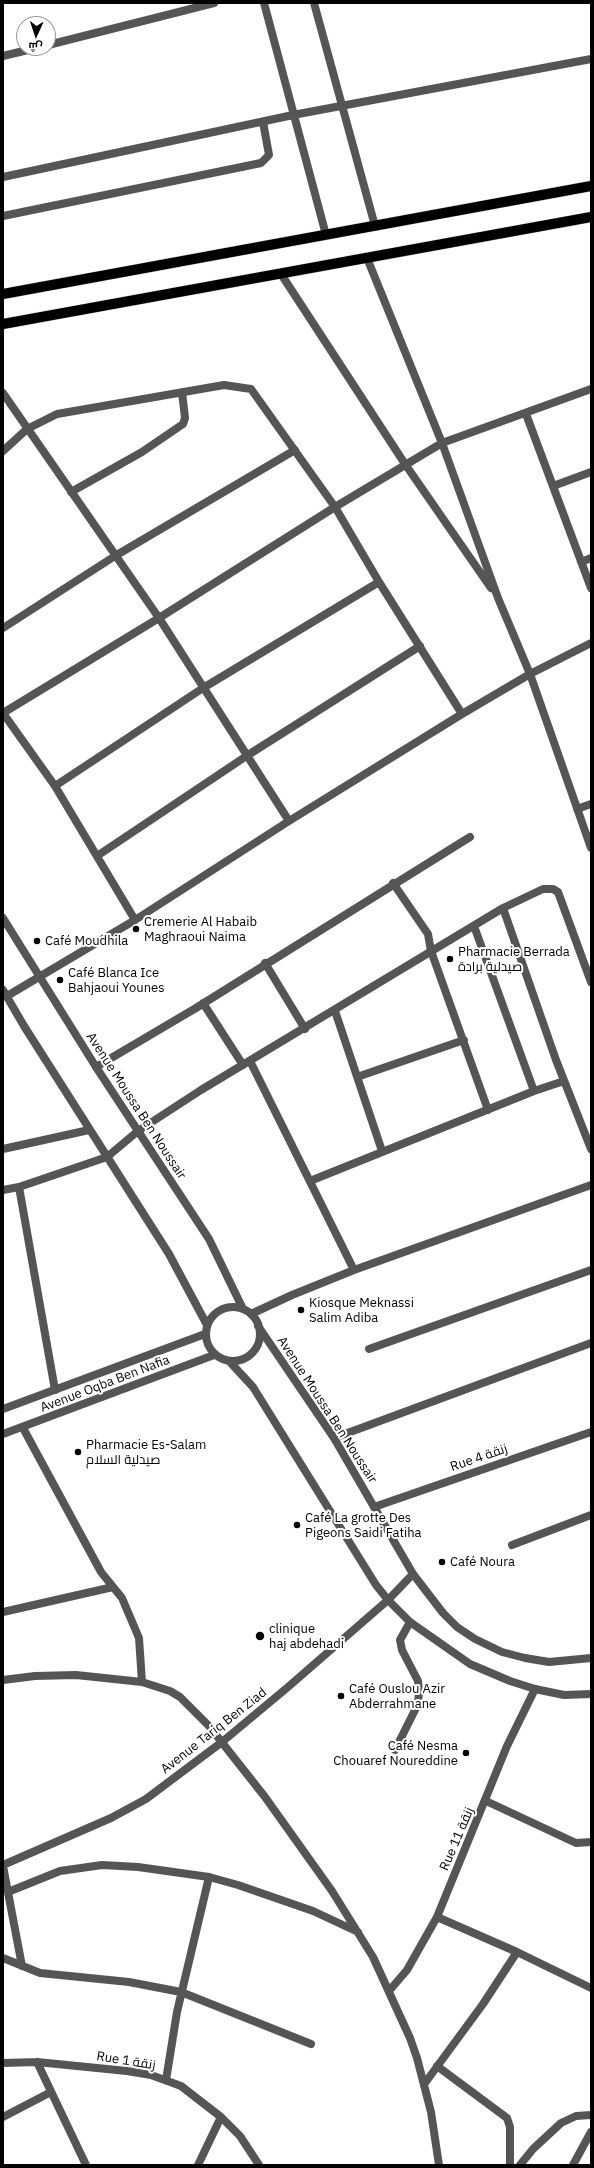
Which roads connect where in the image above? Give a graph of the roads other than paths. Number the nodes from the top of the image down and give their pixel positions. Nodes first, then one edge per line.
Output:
1 (214, 3) edge
2 (264, 3) edge
3 (314, 3) edge
4 (56, 43) edge
5 (16, 53) edge
6 (3, 56) edge
7 (591, 59) edge
8 (341, 106) junction
9 (293, 115) junction
10 (262, 122) junction
11 (3, 177) edge
12 (591, 186) edge
13 (3, 216) edge
14 (591, 217) edge
15 (375, 226) junction
16 (326, 235) junction
17 (368, 258) junction
18 (281, 274) junction
19 (3, 294) edge
20 (3, 324) edge
21 (591, 389) edge
22 (182, 392) junction
23 (3, 393) edge
24 (526, 414) junction
25 (27, 429) junction
26 (442, 443) junction
27 (295, 450) junction
28 (3, 451) edge
29 (405, 464) junction
30 (591, 472) edge
31 (553, 486) junction
32 (71, 492) junction
33 (335, 507) junction
34 (115, 556) junction
35 (591, 558) edge
36 (581, 562) junction
37 (379, 582) junction
38 (591, 588) edge
39 (498, 598) junction
40 (159, 618) junction
41 (3, 628) edge
42 (591, 643) edge
43 (420, 646) junction
44 (530, 674) junction
45 (203, 688) junction
46 (3, 713) edge
47 (462, 714) junction
48 (248, 755) junction
49 (55, 786) junction
50 (591, 804) edge
51 (577, 809) junction
52 (289, 821) junction
53 (470, 837) dead end
54 (591, 848) edge
55 (97, 856) junction
56 (394, 883) junction
57 (503, 908) junction
58 (3, 918) edge
59 (135, 920) junction
60 (474, 926) junction
61 (431, 951) junction
62 (265, 963) junction
63 (38, 976) junction
64 (591, 982) edge
65 (5, 993) edge
66 (203, 1003) junction
67 (335, 1010) junction
68 (305, 1028) junction
69 (464, 1040) junction
70 (246, 1063) junction
71 (96, 1067) junction
72 (357, 1077) junction
73 (564, 1081) junction
74 (534, 1091) junction
75 (488, 1110) junction
76 (89, 1130) junction
77 (138, 1131) junction
78 (3, 1149) edge
79 (591, 1150) edge
80 (382, 1151) junction
81 (107, 1157) junction
82 (310, 1181) junction
83 (591, 1185) edge
84 (19, 1187) junction
85 (3, 1190) edge
86 (354, 1270) junction
87 (591, 1270) edge
88 (243, 1309) junction
89 (251, 1314) junction
90 (207, 1325) junction
91 (258, 1326) junction
92 (206, 1334) junction
93 (591, 1343) edge
94 (370, 1349) dead end
95 (214, 1355) junction
96 (229, 1361) junction
97 (54, 1390) junction
98 (3, 1409) edge
99 (23, 1428) junction
100 (591, 1432) edge
101 (3, 1434) edge
102 (334, 1438) junction
103 (374, 1507) junction
104 (591, 1515) edge
105 (512, 1545) dead end
106 (413, 1574) junction
107 (113, 1587) junction
108 (388, 1600) junction
109 (3, 1612) edge
110 (410, 1622) junction
111 (591, 1658) edge
112 (3, 1680) edge
113 (142, 1682) junction
114 (535, 1689) junction
115 (591, 1694) edge
116 (222, 1742) junction
117 (395, 1750) dead end
118 (486, 1801) junction
119 (591, 1842) edge
120 (3, 1866) edge
121 (209, 1877) junction
122 (8, 1892) junction
123 (437, 1917) junction
124 (359, 1933) junction
125 (517, 1952) junction
126 (3, 1958) edge
127 (22, 1966) junction
128 (591, 1988) edge
129 (389, 1991) junction
130 (182, 1992) junction
131 (311, 2044) dead end
132 (37, 2062) junction
133 (3, 2063) edge
134 (437, 2066) junction
135 (166, 2080) junction
136 (425, 2083) junction
137 (51, 2092) junction
138 (591, 2115) edge
139 (3, 2117) edge
140 (221, 2117) junction
141 (591, 2132) edge
142 (86, 2165) edge
143 (198, 2165) edge
144 (259, 2165) edge
145 (439, 2165) edge
146 (510, 2165) edge
147 (520, 2165) edge
148 (573, 2165) edge

1 - 4 street
2 - 9 street
3 - 8 street
5 - 6 street
7 - 8 street
8 - 9 street
8 - 15 street
9 - 10 street
9 - 16 street
10 - 11 street
10 - 13 street
12 - 15 main road
14 - 17 main road
15 - 16 main road
16 - 19 main road
17 - 18 main road
17 - 26 street
18 - 20 main road
18 - 29 street
21 - 24 street
22 - 25 street
22 - 27 street
22 - 32 street
23 - 25 street
24 - 26 street
24 - 31 street
25 - 28 street
25 - 32 street
26 - 29 street
26 - 39 street
27 - 33 street
27 - 34 street
29 - 33 street
29 - 39 street
30 - 31 street
31 - 36 street
32 - 34 street
33 - 37 street
33 - 40 street
34 - 40 street
34 - 41 street
35 - 36 street
36 - 38 street
37 - 43 street
37 - 45 street
39 - 44 street
40 - 45 street
40 - 46 street
42 - 44 street
43 - 47 street
43 - 48 street
44 - 47 street
44 - 51 street
45 - 48 street
45 - 49 street
46 - 49 street
47 - 52 street
48 - 52 street
48 - 55 street
49 - 55 street
50 - 51 street
51 - 54 street
52 - 59 street
53 - 56 street
55 - 59 street
56 - 61 street
56 - 62 street
57 - 60 street
57 - 64 street
57 - 73 street
58 - 63 street, Avenue Moussa Ben Noussair
59 - 63 street
60 - 61 street
60 - 74 street
61 - 67 street
61 - 69 street
62 - 66 street
62 - 68 street
63 - 65 street
63 - 71 street, Avenue Moussa Ben Noussair
65 - 76 street
66 - 70 street
66 - 71 street
67 - 68 street
67 - 72 street
68 - 70 street
69 - 72 street
69 - 75 street
70 - 77 street
70 - 82 street
71 - 77 street, Avenue Moussa Ben Noussair
72 - 80 street
73 - 74 street
73 - 79 street
74 - 75 street
75 - 80 street
76 - 78 street
76 - 81 street
77 - 81 street
77 - 88 street, Avenue Moussa Ben Noussair
80 - 82 street
81 - 84 street
81 - 90 street
82 - 86 street
83 - 86 street
84 - 85 street
84 - 97 street
86 - 89 street
87 - 94 street
88 - 89 street
88 - 90 street
89 - 91 street
90 - 92 street
91 - 96 street
91 - 102 street, Avenue Moussa Ben Noussair
92 - 95 street
92 - 97 street, Avenue Oqba Ben Nafia
93 - 102 street
95 - 96 street
95 - 99 street, Avenue Oqba Ben Nafia
96 - 108 street
97 - 98 street, Avenue Oqba Ben Nafia
99 - 101 street, Avenue Oqba Ben Nafia
99 - 107 street
100 - 103 street, Rue 4 زنقة
102 - 103 street, Avenue Moussa Ben Noussair
103 - 106 street, Avenue Moussa Ben Noussair
104 - 105 street
106 - 108 street, Avenue Tariq Ben Ziad
106 - 111 street, Avenue Moussa Ben Noussair
107 - 109 street
107 - 113 street
108 - 110 street
108 - 116 street, Avenue Tariq Ben Ziad
110 - 114 street
110 - 117 street
112 - 113 street
113 - 116 street
114 - 115 street
114 - 118 street, Rue 11 زنقة
116 - 120 street, Avenue Tariq Ben Ziad
116 - 124 street
118 - 119 street
118 - 123 street, Rue 11 زنقة
120 - 122 street
121 - 122 street
121 - 124 street
121 - 130 street
122 - 127 street
123 - 125 street
123 - 129 street, Rue 11 زنقة
124 - 129 street
125 - 128 street
125 - 134 street
126 - 127 street
127 - 130 street
129 - 136 street
130 - 131 street
130 - 135 street
132 - 133 street, Rue 1 زنقة
132 - 135 street, Rue 1 زنقة
132 - 137 street
134 - 136 street
134 - 146 street
135 - 140 street, Rue 1 زنقة
136 - 145 street
137 - 139 street
137 - 142 street
138 - 147 street
140 - 143 street
140 - 144 street, Rue 1 زنقة
141 - 148 street

